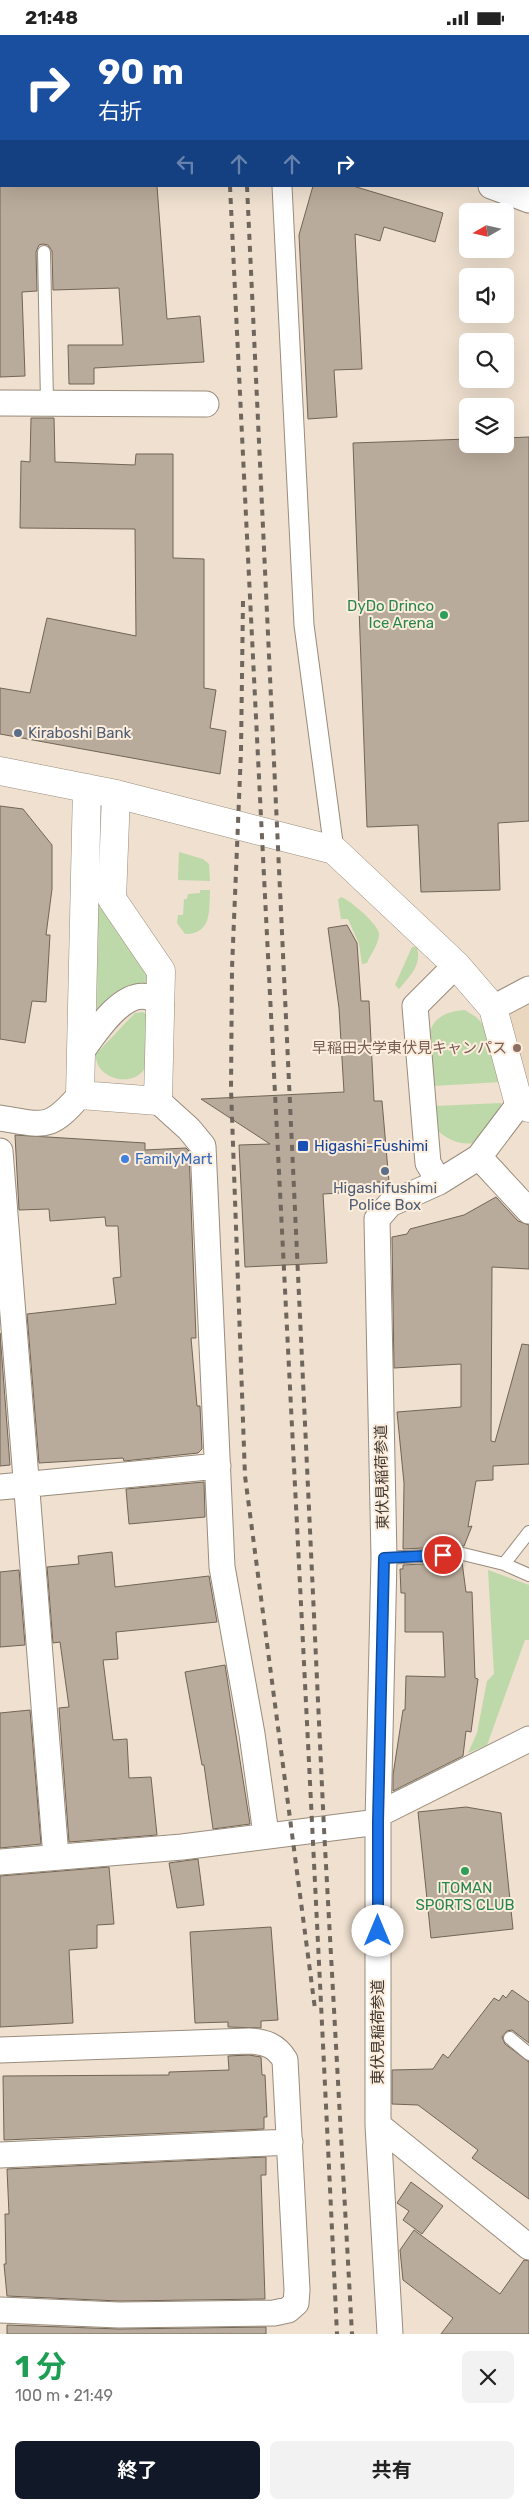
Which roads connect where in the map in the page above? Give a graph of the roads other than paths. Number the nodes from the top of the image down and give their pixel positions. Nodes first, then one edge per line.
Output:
1 (282, 187) edge
2 (494, 187) edge
3 (529, 200) edge
4 (44, 252) dead end
5 (47, 402) junction
6 (0, 403) edge
7 (206, 404) dead end
8 (0, 771) edge
9 (87, 788) junction
10 (116, 794) junction
11 (334, 850) junction
12 (456, 965) junction
13 (529, 989) edge
14 (161, 1005) junction
15 (493, 1008) junction
16 (82, 1051) junction
17 (80, 1095) junction
18 (158, 1101) junction
19 (524, 1106) edge
20 (0, 1118) edge
21 (0, 1151) edge
22 (479, 1157) junction
23 (439, 1182) junction
24 (529, 1211) edge
25 (218, 1466) junction
26 (28, 1485) junction
27 (0, 1487) edge
28 (529, 1532) edge
29 (384, 1558) junction
30 (504, 1564) junction
31 (529, 1575) edge
32 (529, 1739) edge
33 (379, 1818) junction
34 (266, 1835) junction
35 (56, 1857) junction
36 (0, 1862) edge
37 (510, 2038) dead end
38 (0, 2050) edge
39 (529, 2053) edge
40 (378, 2125) junction
41 (290, 2142) junction
42 (0, 2155) edge
43 (526, 2239) edge
44 (0, 2310) edge
45 (119, 2324) edge
46 (390, 2334) edge

1 - 11 street
2 - 3 street
4 - 5 lane
5 - 6 street
5 - 7 street
8 - 9 street
9 - 10 street
9 - 16 street
10 - 11 street
10 - 14 street
11 - 12 street
12 - 15 street
12 - 23 street
13 - 15 street
14 - 16 street
14 - 18 street
15 - 19 street
16 - 17 street
17 - 18 street
17 - 20 street
18 - 25 street
19 - 22 street
21 - 26 street
22 - 23 street
22 - 24 street
23 - 29 street, 東伏見稲荷参道
25 - 26 street
25 - 34 street
26 - 27 street
26 - 35 street
28 - 30 lane
29 - 30 lane
29 - 33 street, 東伏見稲荷参道
30 - 31 lane
32 - 33 street
33 - 34 street
33 - 40 street, 東伏見稲荷参道
34 - 35 street
35 - 36 street
37 - 39 lane
38 - 41 street
40 - 43 street
40 - 46 street, 東伏見稲荷参道
41 - 42 street
41 - 45 street
44 - 45 street

